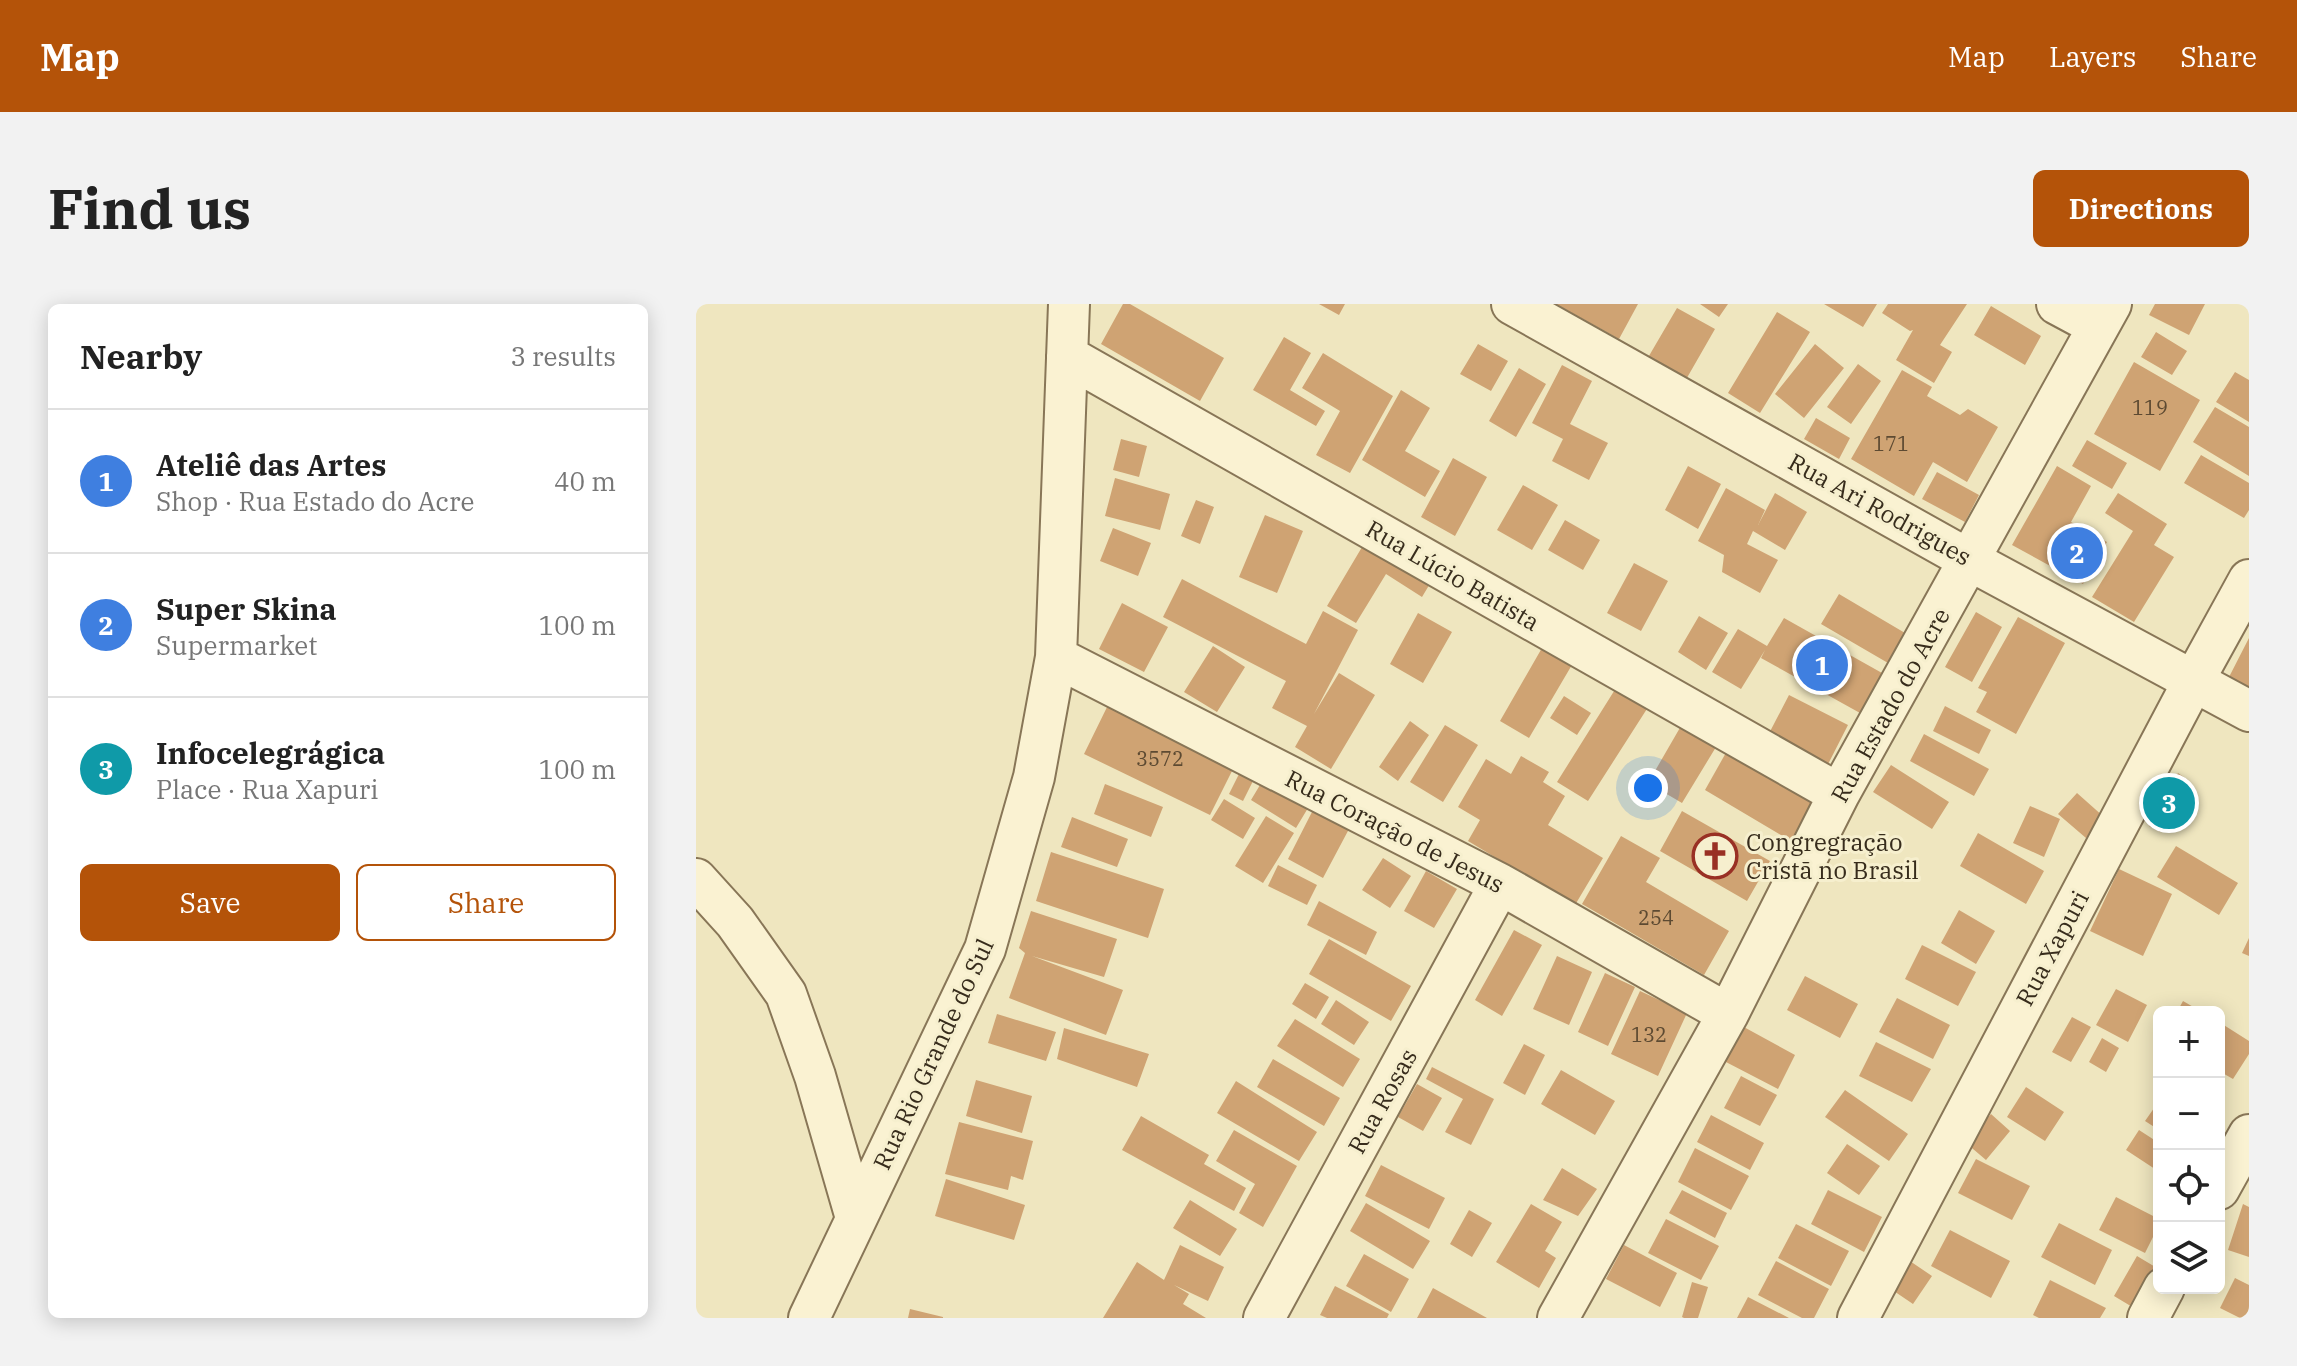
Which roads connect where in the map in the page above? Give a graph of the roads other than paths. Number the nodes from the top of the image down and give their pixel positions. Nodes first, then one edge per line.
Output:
1 (1069, 304) edge
2 (1512, 304) edge
3 (2057, 304) edge
4 (2105, 315) edge
5 (1067, 356) junction
6 (1971, 561) junction
7 (2249, 580) edge
8 (1056, 657) junction
9 (2194, 680) junction
10 (2249, 711) edge
11 (1839, 794) junction
12 (696, 879) edge
13 (1500, 884) junction
14 (1728, 1014) junction
15 (2249, 1135) edge
16 (2225, 1178) edge
17 (856, 1218) junction
18 (2161, 1294) edge
19 (809, 1318) edge
20 (1264, 1318) edge
21 (1558, 1318) edge
22 (1858, 1318) edge
23 (2148, 1318) edge

1 - 5 street, Rua Rio Grande do Sul
2 - 6 street, Rua Ari Rodrigues
3 - 4 street
4 - 6 street, Rua Estado do Acre
5 - 8 street, Rua Rio Grande do Sul
5 - 11 street, Rua Lúcio Batista
6 - 9 street, Rua Ari Rodrigues
6 - 11 street, Rua Estado do Acre
7 - 9 street, Rua Xapuri
8 - 13 street, Rua Coração de Jesus
8 - 17 street, Rua Rio Grande do Sul
9 - 10 street, Rua Ari Rodrigues
9 - 22 street, Rua Xapuri
11 - 14 street, Rua Estado do Acre
12 - 17 street
13 - 14 street, Rua Coração de Jesus
13 - 20 street, Rua Rosas
14 - 21 street, Rua Estado do Acre
15 - 16 street
17 - 19 street, Rua Rio Grande do Sul
18 - 23 street

